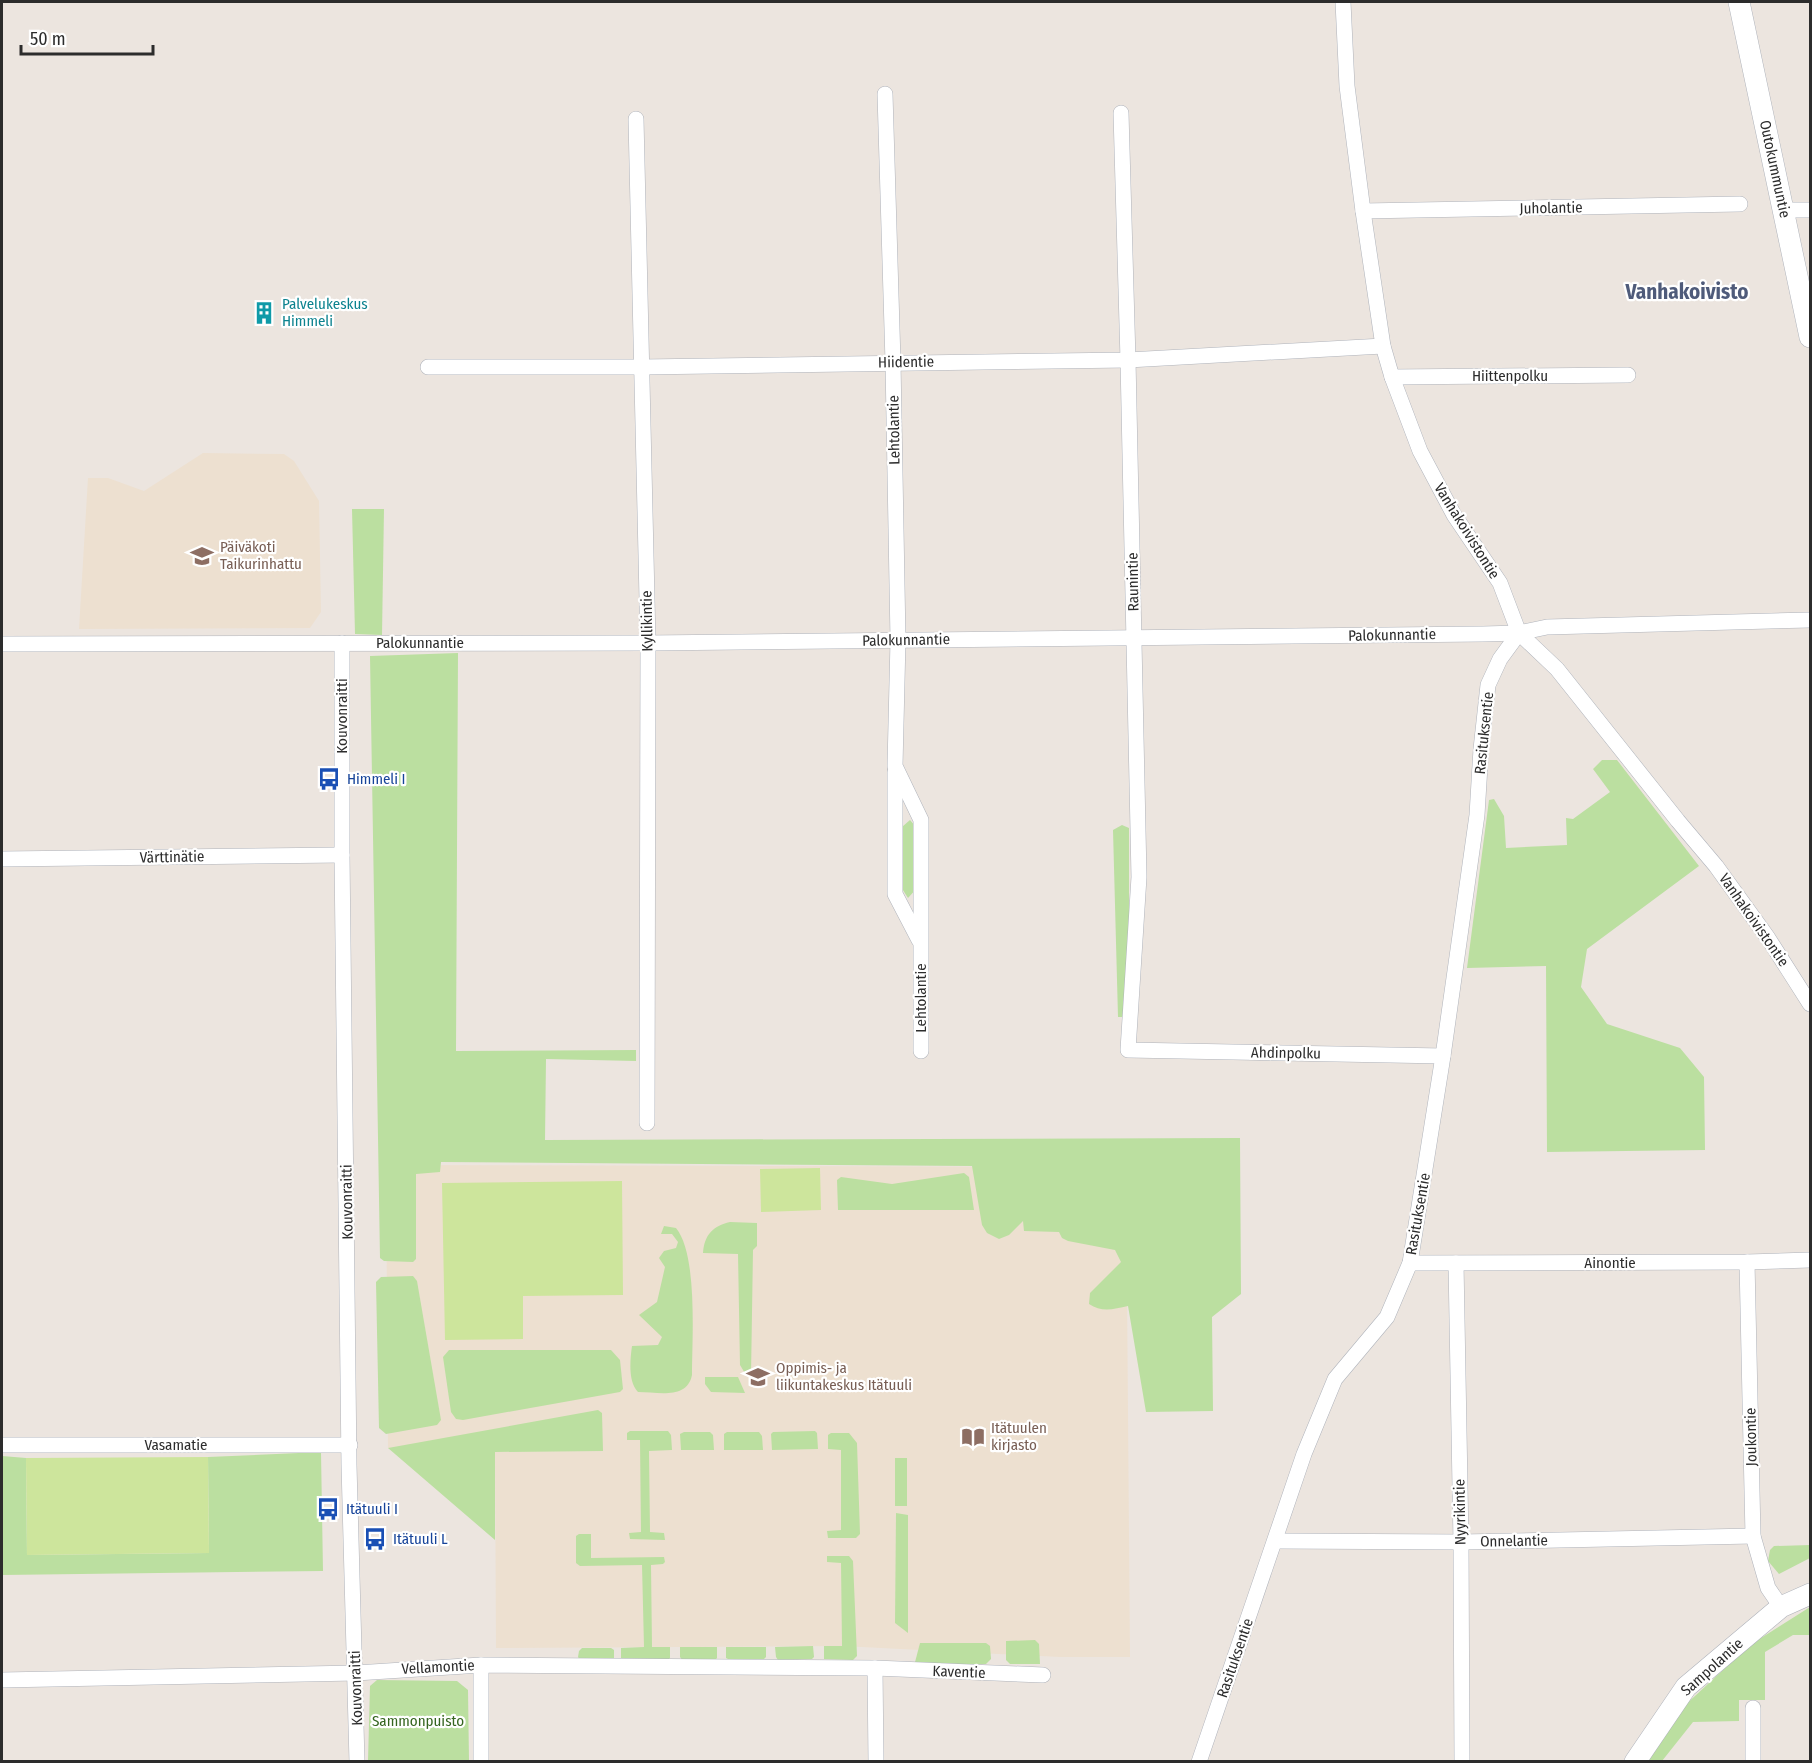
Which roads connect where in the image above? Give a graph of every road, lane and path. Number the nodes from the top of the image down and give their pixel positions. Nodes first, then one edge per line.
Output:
1 (1343, 2) edge
2 (1738, 2) edge
3 (885, 94) dead end
4 (1120, 113) dead end
5 (636, 119) dead end
6 (1740, 204) dead end
7 (1783, 210) junction
8 (1810, 210) edge
9 (1362, 212) junction
10 (1810, 336) edge
11 (1383, 346) junction
12 (1128, 360) junction
13 (893, 362) junction
14 (428, 367) dead end
15 (642, 367) junction
16 (1628, 375) dead end
17 (1392, 377) junction
18 (1810, 620) edge
19 (1519, 633) junction
20 (1134, 638) junction
21 (898, 640) junction
22 (342, 643) junction
23 (648, 643) junction
24 (2, 644) edge
25 (895, 766) junction
26 (342, 855) junction
27 (2, 859) edge
28 (921, 944) junction
29 (1810, 1004) edge
30 (1128, 1050) joint
31 (921, 1051) dead end
32 (1443, 1056) junction
33 (647, 1123) dead end
34 (1810, 1260) edge
35 (1747, 1262) junction
36 (1410, 1263) junction
37 (1456, 1263) junction
38 (2, 1445) edge
39 (350, 1445) junction
40 (1753, 1536) junction
41 (1276, 1541) junction
42 (1461, 1542) junction
43 (1810, 1594) edge
44 (1780, 1606) junction
45 (481, 1665) junction
46 (875, 1668) junction
47 (356, 1673) junction
48 (1044, 1675) dead end
49 (2, 1680) edge
50 (1753, 1708) dead end
51 (357, 1761) edge
52 (482, 1761) edge
53 (876, 1761) edge
54 (1199, 1761) edge
55 (1462, 1761) edge
56 (1635, 1761) edge
57 (1753, 1761) edge

1 - 9 street, Vanhakoivistontie
2 - 7 main road, Outokummuntie
3 - 13 street, Lehtolantie
4 - 12 street, Raunintie
5 - 15 street, Kyllikintie
6 - 9 street, Juholantie
7 - 8 street
7 - 10 main road, Outokummuntie
9 - 11 street, Vanhakoivistontie
11 - 12 street, Hiidentie
11 - 17 street, Vanhakoivistontie
12 - 13 street, Hiidentie
12 - 20 street, Raunintie
13 - 15 street, Hiidentie
13 - 21 street, Lehtolantie
14 - 15 street, Hiidentie
15 - 23 street, Kyllikintie
16 - 17 street, Hiittenpolku
17 - 19 street, Vanhakoivistontie
18 - 19 street, Palokunnantie
19 - 20 street, Palokunnantie
19 - 29 street, Vanhakoivistontie
19 - 32 street, Rasituksentie
20 - 21 street, Palokunnantie
20 - 30 street, Raunintie
21 - 23 street, Palokunnantie
21 - 25 street, Lehtolantie
22 - 23 street, Palokunnantie
22 - 24 street, Palokunnantie
22 - 26 street, Kouvonraitti
23 - 33 street, Kyllikintie
25 - 28 street, Lehtolantie
25 - 28 street, Lehtolantie
26 - 27 street, Värttinätie
26 - 39 street, Kouvonraitti
28 - 31 street, Lehtolantie
30 - 32 street, Ahdinpolku
32 - 36 street, Rasituksentie
34 - 35 street, Ainontie
35 - 37 street, Ainontie
35 - 40 street, Joukontie
36 - 37 street, Ainontie
36 - 41 street, Rasituksentie
37 - 42 street, Nyyrikintie
38 - 39 street, Vasamatie
39 - 47 street, Kouvonraitti
40 - 42 street, Onnelantie
40 - 44 street, Joukontie
41 - 42 street, Onnelantie
41 - 54 street, Rasituksentie
42 - 55 street, Nyyrikintie
43 - 44 main road, Sampolantie
44 - 56 main road, Sampolantie
45 - 46 street, Vellamontie
45 - 47 street, Vellamontie
45 - 52 street
46 - 48 street, Kaventie
46 - 53 street
47 - 49 street, Vellamontie
47 - 51 street, Kouvonraitti
50 - 57 street

